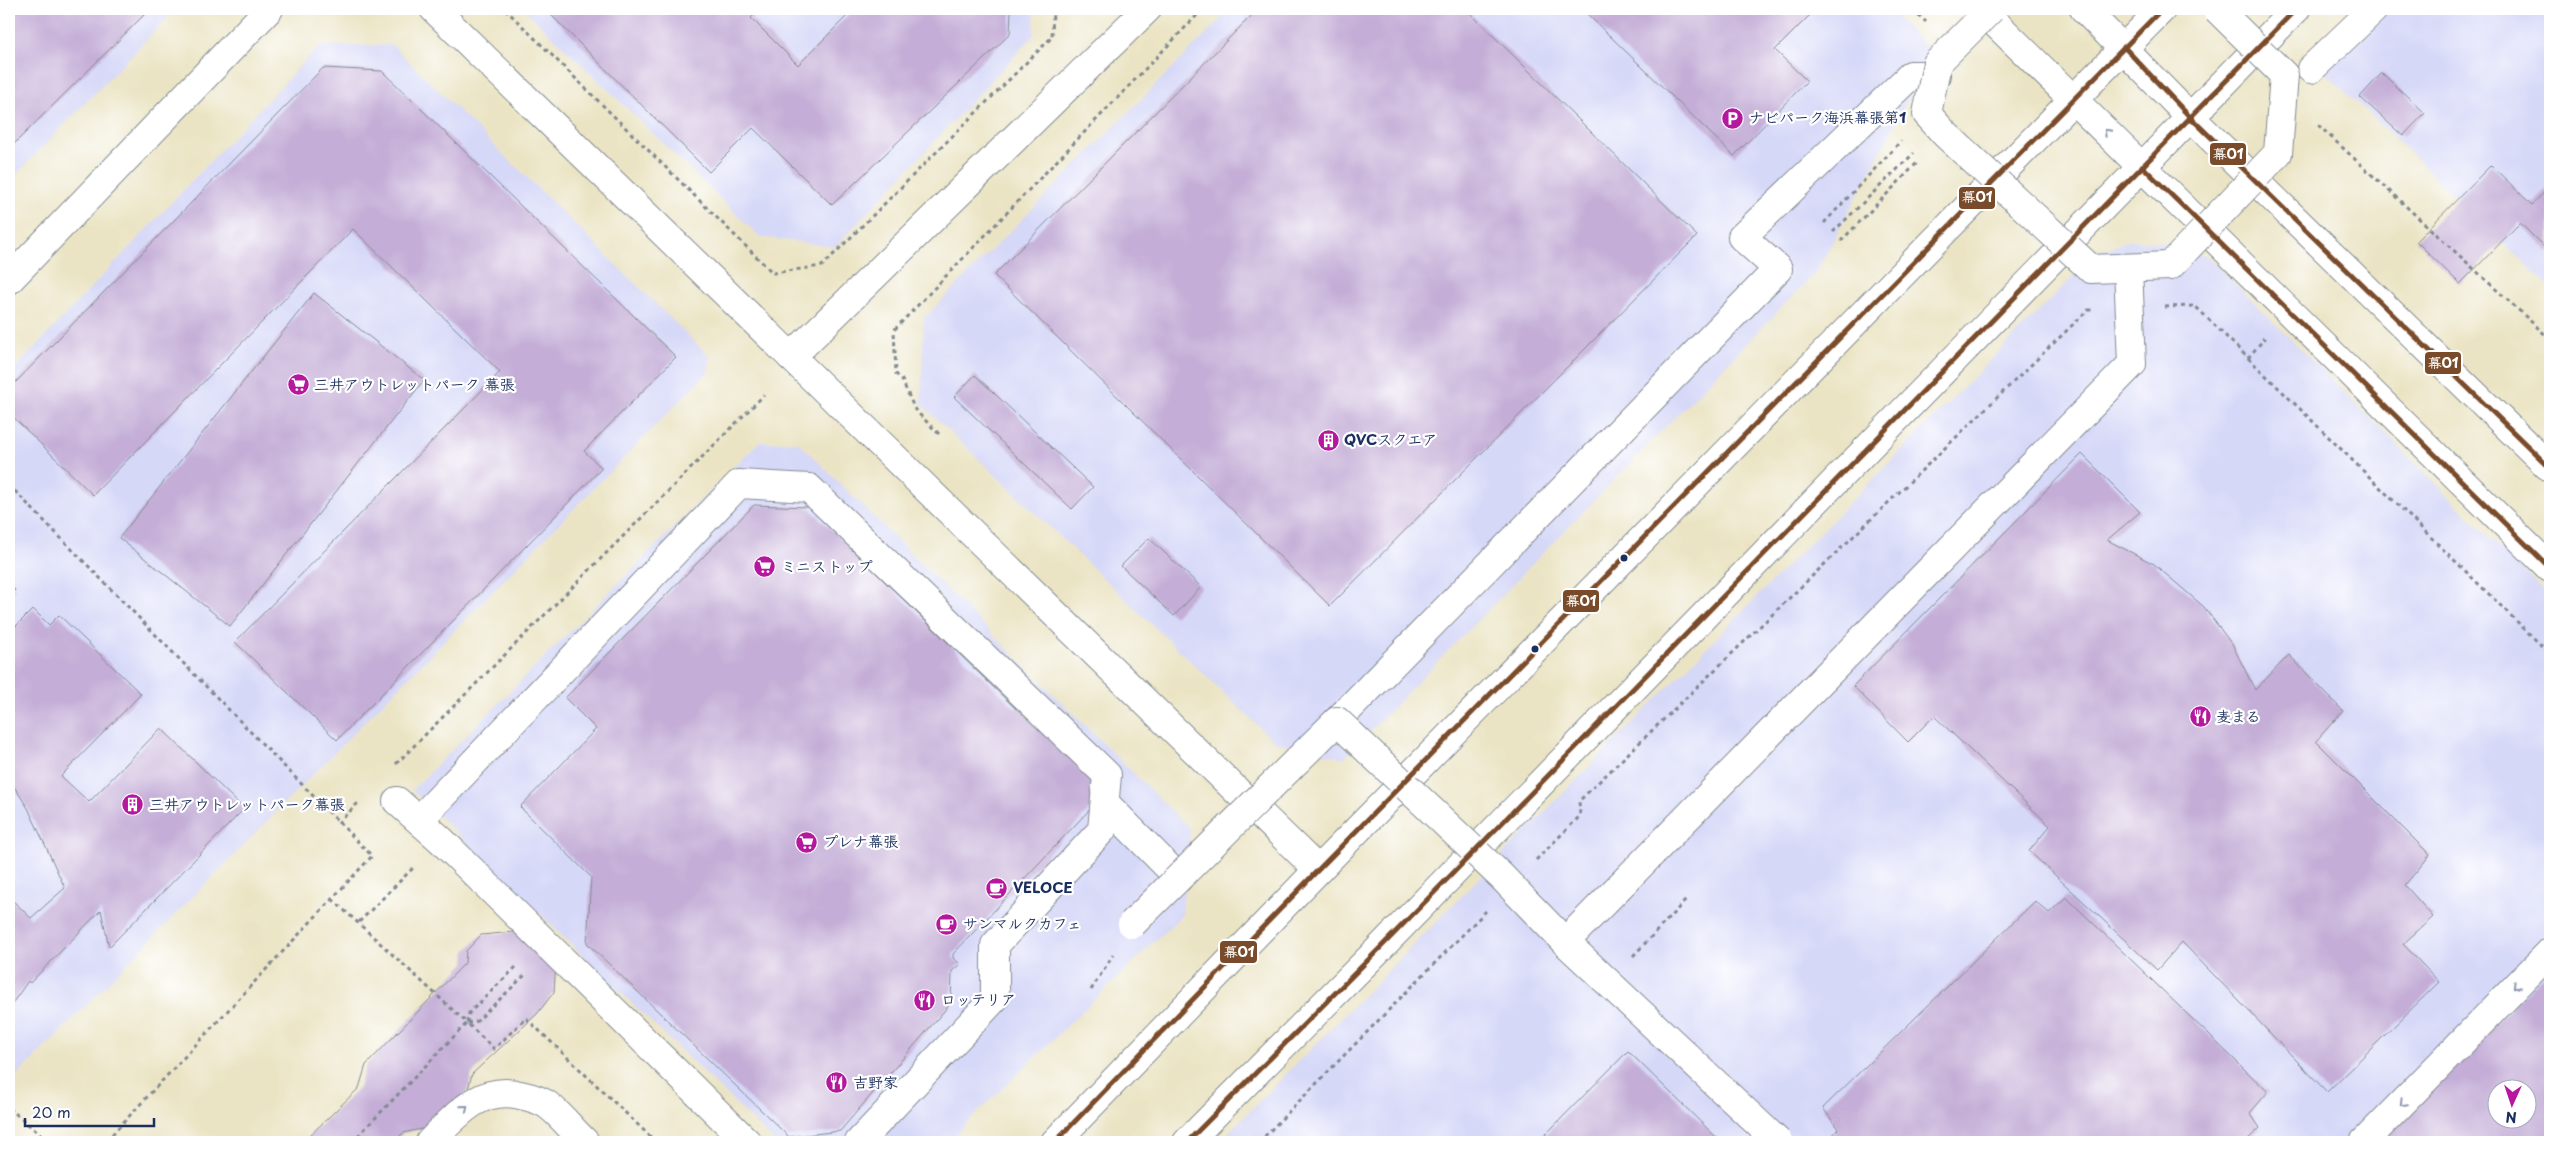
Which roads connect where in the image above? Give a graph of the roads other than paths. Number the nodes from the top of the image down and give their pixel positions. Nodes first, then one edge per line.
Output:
1 (269, 9) edge
2 (434, 9) edge
3 (1147, 9) edge
4 (1981, 9) edge
5 (1991, 9) edge
6 (2084, 9) edge
7 (2162, 9) edge
8 (2217, 9) edge
9 (2296, 9) edge
10 (2374, 9) edge
11 (2124, 47) junction
12 (2311, 69) dead end
13 (1936, 75) junction
14 (2073, 99) junction
15 (2189, 116) junction
16 (2142, 166) junction
17 (2128, 268) junction
18 (9, 280) edge
19 (791, 357) junction
20 (2550, 468) edge
21 (2550, 568) edge
22 (1337, 721) junction
23 (397, 801) dead end
24 (1105, 803) junction
25 (419, 820) junction
26 (1318, 870) junction
27 (1179, 878) junction
28 (1132, 924) road end
29 (1565, 942) junction
30 (2550, 952) edge
31 (430, 1142) edge
32 (584, 1142) edge
33 (747, 1142) edge
34 (859, 1142) edge
35 (1055, 1142) edge
36 (1187, 1142) edge
37 (1778, 1142) edge
38 (2364, 1142) edge

1 - 18 street
2 - 19 street
3 - 19 street
4 - 14 street
5 - 13 street, bridge
6 - 11 street
7 - 11 street
8 - 17 street, bridge
9 - 15 street
10 - 12 street
11 - 14 street
11 - 15 street
13 - 17 street, bridge
13 - 22 street
16 -> 14 street
14 - 26 street
15 - 16 street
15 - 20 street
16 - 21 street
16 - 36 street
17 - 29 street, bridge
19 - 26 street
22 - 27 street, bridge
22 - 29 street, bridge
23 - 25 street
24 - 25 street
24 - 27 street
24 - 34 street
25 - 33 street
26 - 35 street
27 - 28 street, bridge
29 - 37 street, bridge
30 -> 38 street
31 -> 32 street

